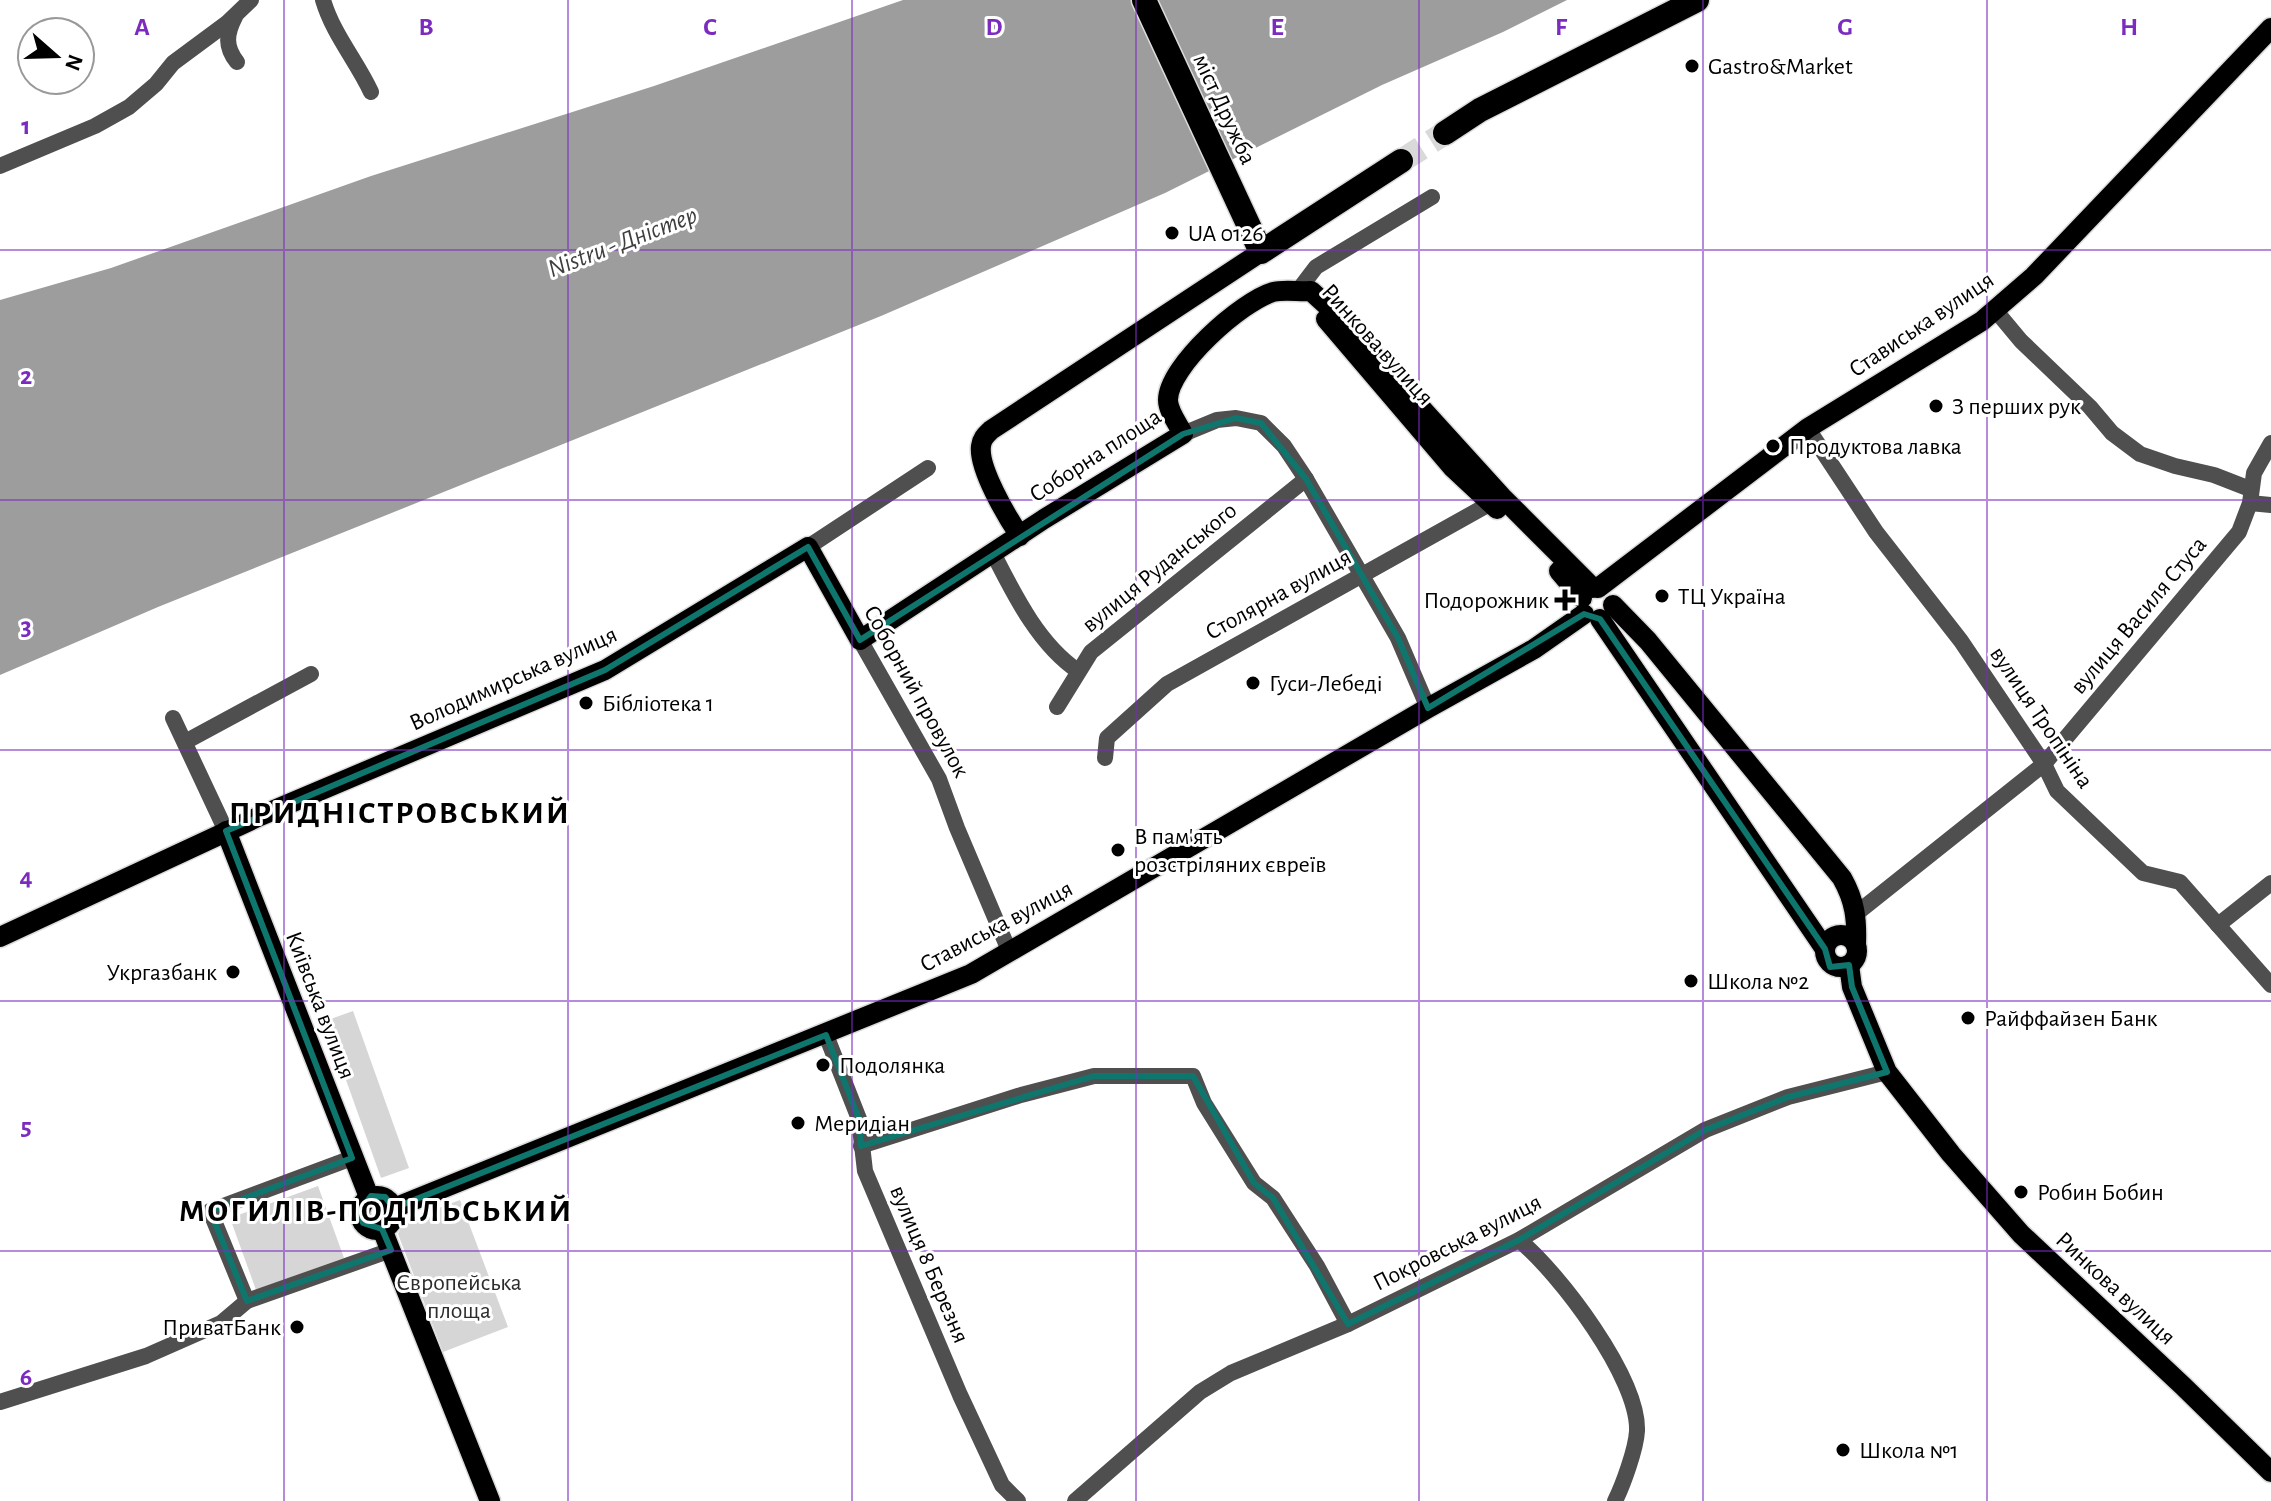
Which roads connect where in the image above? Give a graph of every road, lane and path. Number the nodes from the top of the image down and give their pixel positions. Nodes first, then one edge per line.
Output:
1 (323, 0) edge
2 (1144, 0) edge
3 (1697, 0) edge
4 (246, 5) edge
5 (2271, 28) edge
6 (2271, 45) edge
7 (237, 62) dead end
8 (371, 92) dead end
9 (1445, 133) tunnel mouth
10 (1401, 161) tunnel mouth
11 (0, 166) edge
12 (1432, 197) dead end
13 (1261, 252) junction
14 (1297, 292) junction
15 (1998, 314) junction
16 (1183, 434) junction
17 (1812, 435) junction
18 (2271, 443) edge
19 (928, 468) dead end
20 (1306, 479) junction
21 (2250, 496) junction
22 (1496, 500) junction
23 (2271, 505) edge
24 (1020, 536) junction
25 (808, 547) junction
26 (993, 553) junction
27 (1360, 575) junction
28 (1597, 601) junction
29 (860, 640) junction
30 (1078, 671) junction
31 (311, 674) dead end
32 (1057, 707) dead end
33 (1428, 708) junction
34 (173, 718) dead end
35 (185, 742) junction
36 (1105, 758) dead end
37 (2044, 764) junction
38 (226, 831) junction
39 (2271, 883) edge
40 (1857, 913) junction
41 (2218, 925) junction
42 (0, 937) edge
43 (1856, 945) junction
44 (1825, 949) junction
45 (1010, 953) junction
46 (1849, 965) junction
47 (2271, 985) edge
48 (826, 1035) junction
49 (1887, 1072) junction
50 (861, 1146) junction
51 (352, 1158) junction
52 (369, 1197) junction
53 (394, 1208) junction
54 (382, 1229) junction
55 (1519, 1240) junction
56 (391, 1250) junction
57 (247, 1301) junction
58 (1348, 1324) junction
59 (0, 1402) edge
60 (2271, 1472) edge
61 (490, 1501) edge
62 (1018, 1501) edge
63 (1075, 1501) edge
64 (1615, 1501) edge

1 - 8 street
2 - 13 highway, міст Дружба
3 - 9 highway
4 - 7 street
4 - 11 street
5 - 15 main road, Стависька вулиця
6 - 15 main road, Стависька вулиця
10 - 13 highway
12 - 14 street
13 - 24 main road, Соборна площа
14 - 16 main road, Соборна площа
14 - 22 main road, Ринкова вулиця
15 - 17 main road, Стависька вулиця
15 - 21 street
15 - 28 main road, Стависька вулиця
16 - 20 street
16 - 24 main road, Соборна площа
17 - 28 main road, Стависька вулиця
17 - 37 street, вулиця Тропініна
18 - 21 street, вулиця Василя Стуса
19 - 25 street, Володимирська вулиця
20 - 27 street
20 - 30 street, вулиця Руданського
21 - 23 street
21 - 37 street, вулиця Василя Стуса
22 - 27 street, Столярна вулиця
22 - 28 main road, Ринкова вулиця
24 - 26 main road, Соборна площа
25 - 29 main road, Соборний провулок
25 - 38 main road, Володимирська вулиця
26 - 29 main road, Соборна площа
26 - 30 street
27 - 33 street
27 - 36 street, Столярна вулиця
28 - 33 main road, Стависька вулиця
28 - 40 main road, Ринкова вулиця
28 - 44 main road, Ринкова вулиця
29 - 45 street, Соборний провулок
30 - 32 street, вулиця Руданського
31 - 35 street
33 - 45 main road, Стависька вулиця
34 - 35 street
35 - 38 street
37 - 40 street, вулиця Василя Стуса
37 - 41 street, вулиця Тропініна
38 - 42 main road, Володимирська вулиця
38 - 51 main road, Київська вулиця
39 - 41 street
40 - 43 main road, Ринкова вулиця
41 - 47 street, вулиця Тропініна
43 - 44 main road
43 - 46 main road, Ринкова вулиця
44 - 46 main road, Ринкова вулиця
45 - 48 main road, Стависька вулиця
46 - 49 main road, Ринкова вулиця
48 - 50 street, вулиця 8 Березня
48 - 53 main road, Стависька вулиця
49 - 55 street, Покровська вулиця
49 - 60 main road, Ринкова вулиця
50 - 58 street
50 - 62 street, вулиця 8 Березня
51 - 52 main road, Київська вулиця
51 - 57 street
52 - 53 main road
52 - 54 main road
53 - 54 main road
54 - 56 main road
55 - 58 street, Покровська вулиця
55 - 64 street
56 - 57 street
56 - 61 main road
57 - 59 street
58 - 63 street, Покровська вулиця

